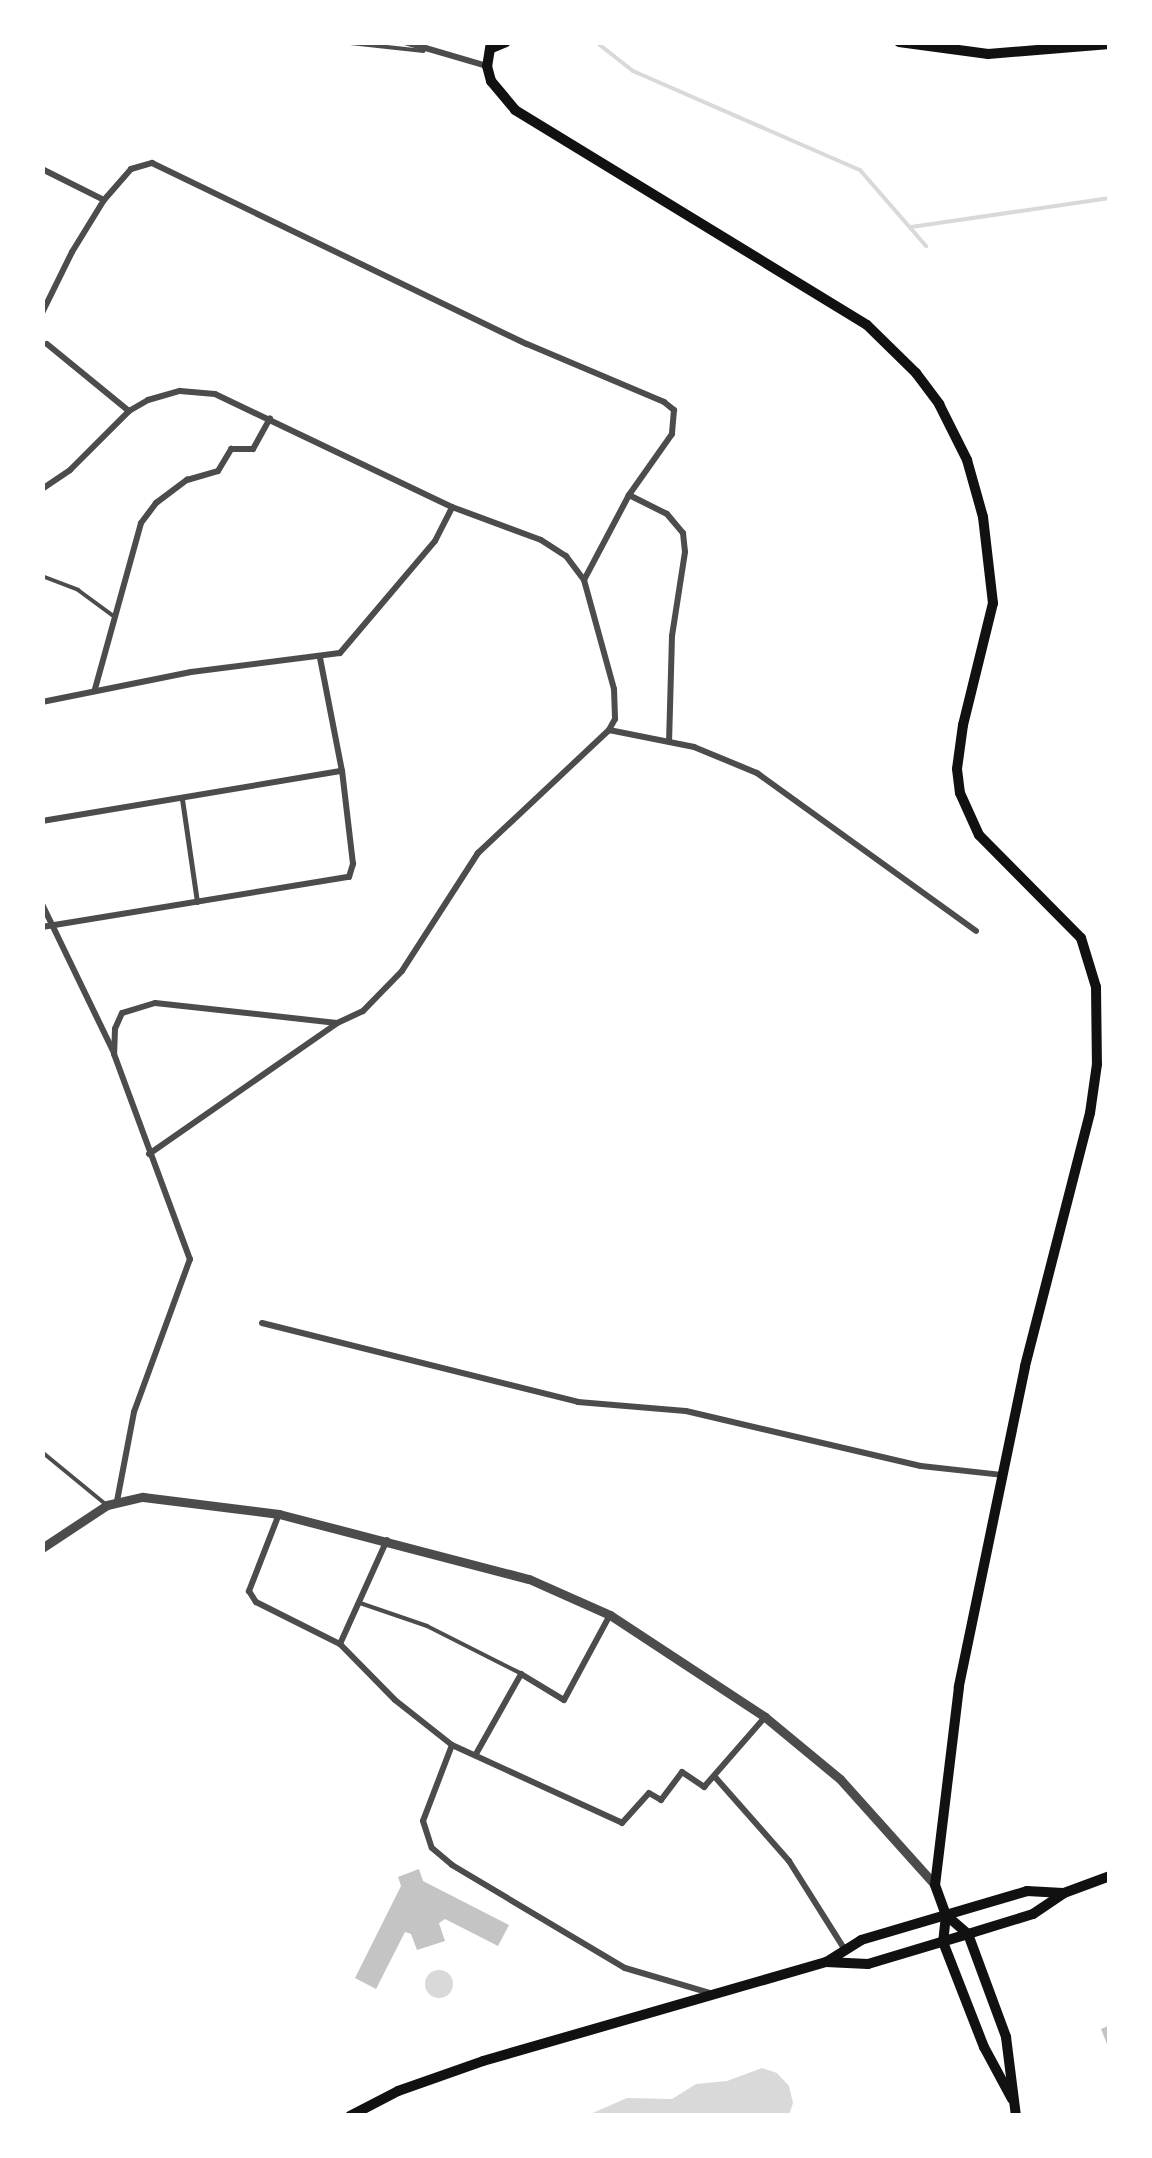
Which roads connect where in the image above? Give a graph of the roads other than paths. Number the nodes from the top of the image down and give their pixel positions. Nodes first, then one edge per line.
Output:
1 (341, 42) edge
2 (405, 42) edge
3 (506, 42) edge
4 (899, 42) edge
5 (1110, 44) edge
6 (491, 46) edge
7 (424, 51) junction
8 (487, 66) junction
9 (42, 169) edge
10 (104, 200) junction
11 (42, 314) edge
12 (47, 344) dead end
13 (130, 411) junction
14 (270, 418) junction
15 (42, 489) edge
16 (630, 495) junction
17 (452, 507) junction
18 (42, 576) edge
19 (584, 580) junction
20 (112, 615) junction
21 (320, 658) junction
22 (95, 690) junction
23 (42, 702) edge
24 (609, 730) junction
25 (669, 742) junction
26 (342, 771) junction
27 (182, 798) junction
28 (42, 821) edge
29 (42, 904) edge
30 (197, 904) junction
31 (46, 927) edge
32 (976, 931) dead end
33 (337, 1023) junction
34 (114, 1054) junction
35 (1110, 1062) edge
36 (1097, 1064) junction
37 (148, 1154) junction
38 (262, 1323) dead end
39 (42, 1452) edge
40 (1002, 1476) junction
41 (112, 1503) junction
42 (279, 1514) junction
43 (387, 1540) junction
44 (42, 1548) edge
45 (360, 1603) junction
46 (610, 1614) junction
47 (340, 1644) junction
48 (521, 1674) junction
49 (765, 1717) junction
50 (452, 1744) junction
51 (476, 1754) junction
52 (715, 1777) junction
53 (1110, 1876) edge
54 (936, 1885) junction
55 (1064, 1894) junction
56 (946, 1914) junction
57 (968, 1934) junction
58 (943, 1942) junction
59 (845, 1950) junction
60 (826, 1962) junction
61 (713, 1993) junction
62 (1015, 2110) edge
63 (350, 2116) edge

1 - 7 lane
2 - 7 street
3 - 6 main road
4 - 5 main road
6 - 8 main road
7 - 8 street
8 - 36 main road
9 - 10 street
10 - 11 street
10 - 16 street
12 - 13 street
13 - 14 street
13 - 15 street
14 - 17 street
14 - 20 street
16 - 19 street
16 - 25 street
17 - 19 street
17 - 21 street
18 - 20 lane
19 - 24 street
20 - 22 street
21 - 22 street
21 - 26 street
22 - 23 street
24 - 25 street
24 - 33 street
25 - 32 street
26 - 27 street
26 - 30 street
27 - 28 street
27 - 30 street
29 - 31 street
30 - 31 street
31 - 34 street
33 - 34 street
33 - 37 street
34 - 37 street
35 - 36 street
36 - 40 main road
37 - 41 street
38 - 40 street
39 - 41 lane
40 - 54 main road
41 - 42 street
41 - 44 street
42 - 43 street
42 - 47 street
43 - 45 street
43 - 46 street
45 - 47 street
45 - 48 lane
46 - 48 street
46 - 49 street
47 - 50 street
48 - 51 street
49 - 52 street
49 - 54 street
50 - 51 street
50 - 61 street
51 - 52 street
52 - 59 street
53 - 55 main road
54 - 56 main road
55 - 56 main road
55 - 57 main road
56 - 57 main road
56 - 58 main road
56 - 59 main road
57 - 58 main road
57 - 62 main road
58 - 60 main road
58 - 62 main road
59 - 60 main road
60 - 61 main road
61 - 63 main road

